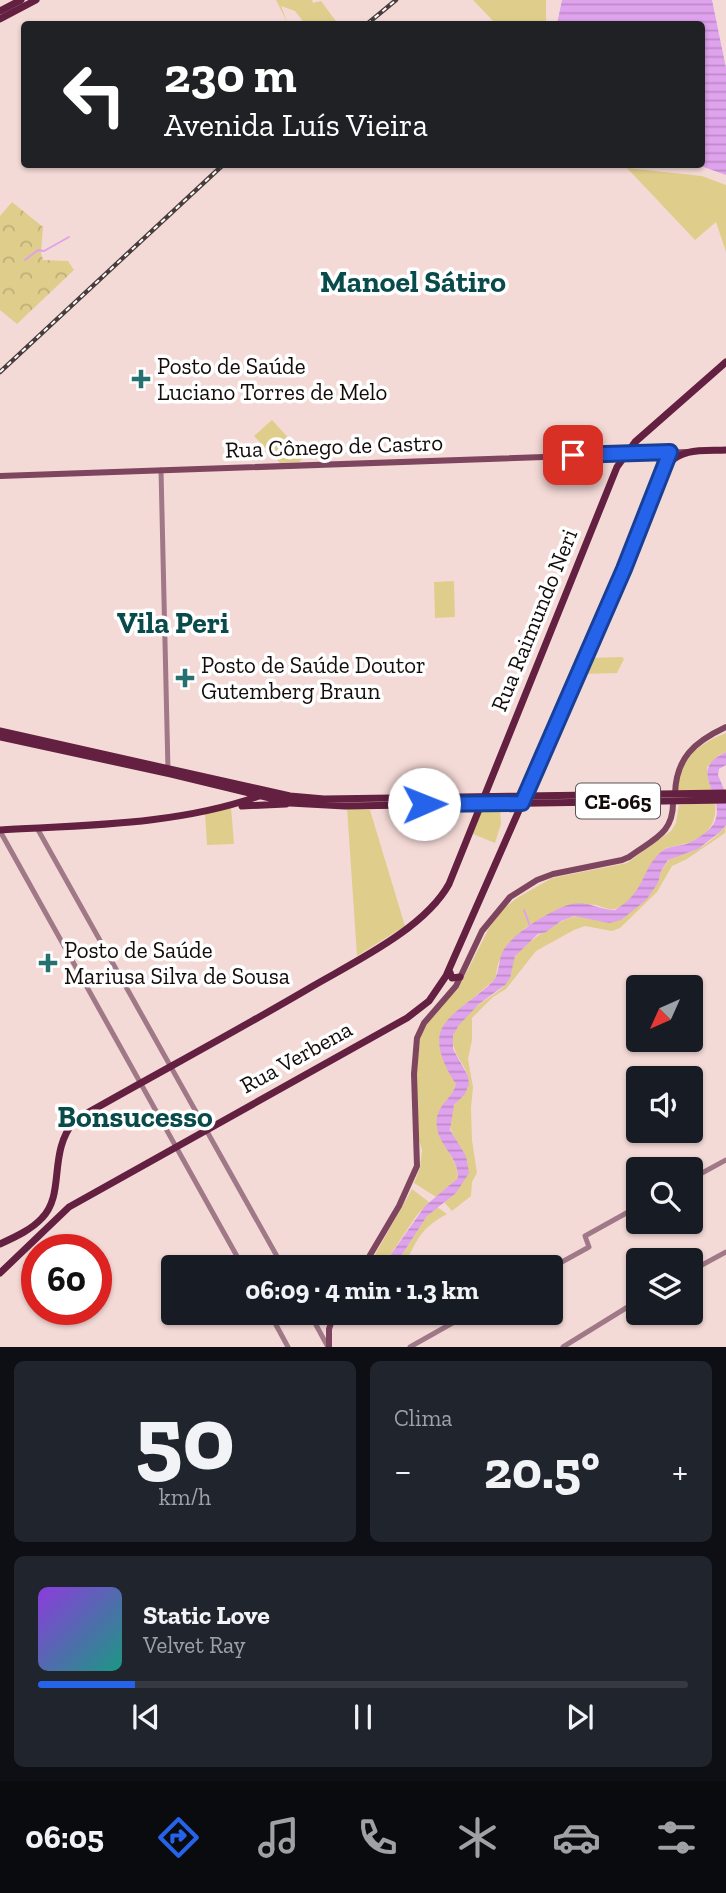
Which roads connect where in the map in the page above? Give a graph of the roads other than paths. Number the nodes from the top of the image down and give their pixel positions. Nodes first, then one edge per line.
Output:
1 (22, 0) edge
2 (36, 0) edge
3 (0, 11) edge
4 (0, 19) edge
5 (726, 362) edge
6 (726, 450) edge
7 (670, 452) junction
8 (689, 452) junction
9 (626, 453) junction
10 (665, 468) junction
11 (162, 470) junction
12 (0, 476) edge
13 (726, 727) edge
14 (0, 731) edge
15 (0, 737) edge
16 (168, 771) junction
17 (275, 792) junction
18 (726, 793) edge
19 (261, 795) junction
20 (674, 797) junction
21 (713, 797) junction
22 (523, 799) junction
23 (482, 800) junction
24 (726, 800) edge
25 (290, 803) junction
26 (234, 805) junction
27 (37, 828) junction
28 (0, 831) edge
29 (449, 970) junction
30 (460, 977) junction
31 (170, 1066) junction
32 (141, 1082) junction
33 (206, 1130) junction
34 (176, 1146) junction
35 (726, 1160) edge
36 (703, 1172) edge
37 (626, 1213) edge
38 (0, 1244) edge
39 (726, 1252) edge
40 (236, 1255) edge
41 (276, 1255) edge
42 (370, 1255) edge
43 (563, 1261) edge
44 (703, 1264) edge
45 (0, 1273) edge
46 (626, 1308) edge
47 (276, 1325) edge
48 (316, 1325) edge
49 (330, 1325) edge
50 (448, 1325) edge
51 (288, 1347) edge
52 (328, 1347) edge
53 (410, 1347) edge
54 (563, 1347) edge

1 - 3 main road
2 - 4 main road
5 - 9 main road
6 - 8 main road
7 - 8 main road, Rua Cônego de Castro
7 - 9 main road, Rua Cônego de Castro
7 - 10 main road
8 - 10 main road
9 - 11 main road, Rua Cônego de Castro
9 - 23 main road, Rua Raimundo Neri
10 - 22 main road
11 - 12 main road, Rua Cônego de Castro
11 - 16 street
13 - 20 main road
14 - 16 main road
15 - 16 main road
16 - 17 main road
16 - 19 main road
17 - 19 main road
17 - 23 main road
18 - 21 main road, CE-065
19 - 25 main road
19 - 26 main road
20 - 21 main road, CE-065
20 - 22 main road, CE-065
20 - 30 main road
21 - 24 main road, CE-065
22 - 23 main road
22 - 29 main road
23 - 25 main road
23 - 31 main road, Rua Raimundo Neri
25 - 26 main road
26 - 27 main road
27 - 28 main road
27 - 31 street
28 - 32 street
29 - 30 main road
29 - 33 main road, Rua Verbena
30 - 42 main road
31 - 32 main road, Rua Raimundo Neri
31 - 33 street
32 - 34 street
32 - 38 main road, Rua Raimundo Neri
33 - 34 main road, Rua Verbena
33 - 41 street
34 - 40 street
34 - 45 main road, Rua Verbena
35 - 36 street
37 - 43 street
39 - 44 street
46 - 54 street
47 - 51 street
48 - 52 street
49 - 52 main road
50 - 53 street

